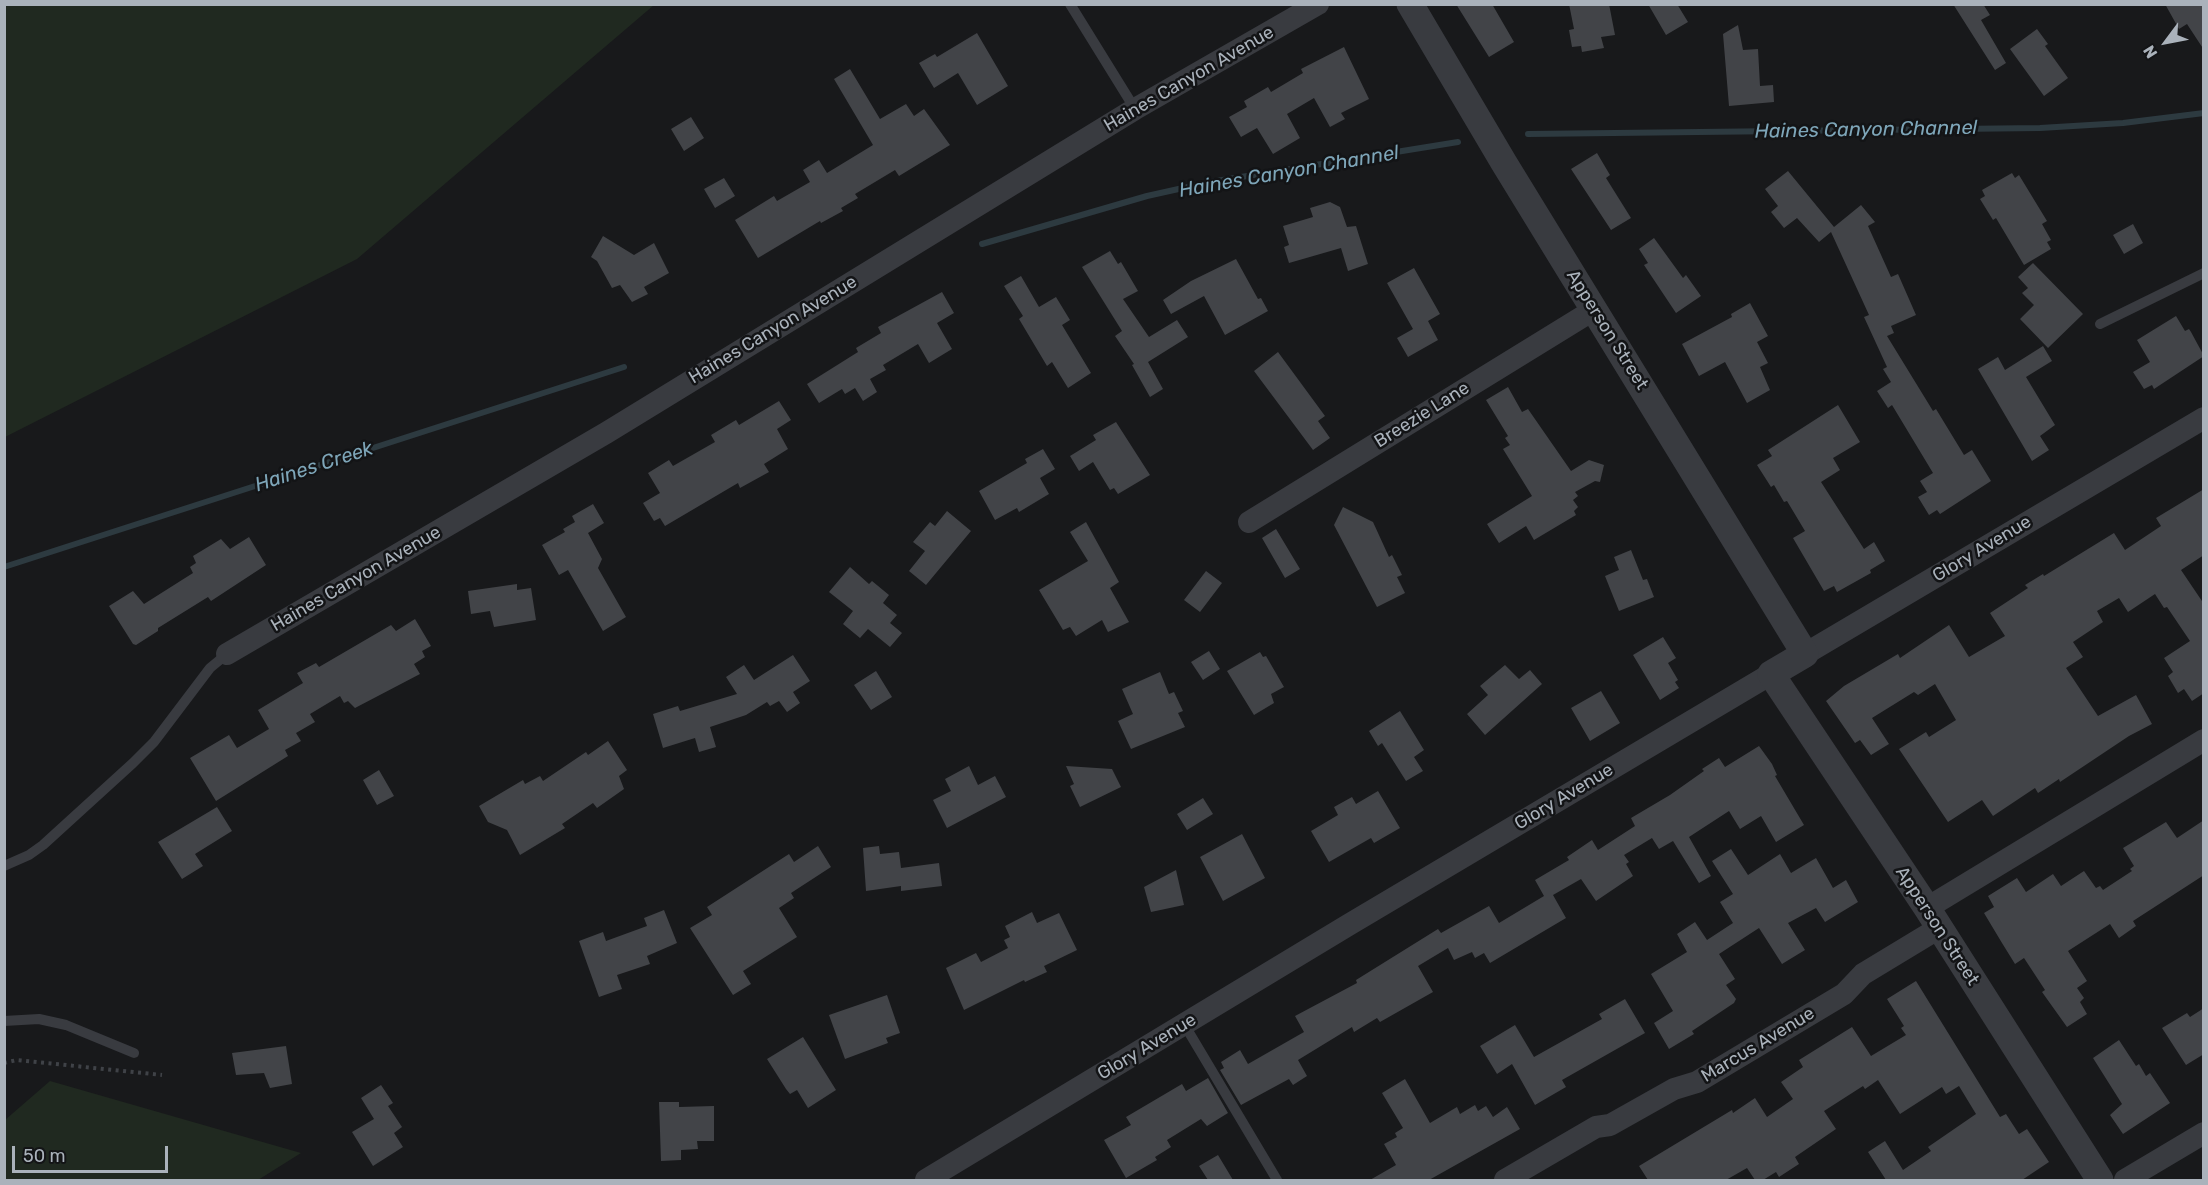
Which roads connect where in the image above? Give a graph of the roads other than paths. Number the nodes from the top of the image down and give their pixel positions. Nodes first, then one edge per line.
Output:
1 (1070, 4) edge
2 (1318, 4) edge
3 (1410, 4) edge
4 (1136, 109) junction
5 (2204, 273) edge
6 (1595, 309) junction
7 (2100, 324) dead end
8 (2204, 418) edge
9 (1249, 522) dead end
10 (227, 654) joint
11 (1805, 654) junction
12 (1771, 674) junction
13 (2204, 740) edge
14 (4, 866) edge
15 (1933, 918) junction
16 (4, 1021) edge
17 (1184, 1024) junction
18 (134, 1053) dead end
19 (2204, 1133) edge
20 (926, 1180) edge
21 (1277, 1180) edge
22 (1505, 1180) edge
23 (2100, 1180) edge
24 (2125, 1180) edge

1 - 4 lane
2 - 4 street, Haines Canyon Avenue
3 - 6 street, Apperson Street
4 - 10 street, Haines Canyon Avenue
5 - 7 lane
6 - 9 street, Breezie Lane
6 - 11 street, Apperson Street
8 - 11 street, Glory Avenue
10 - 14 lane
11 - 12 street, Glory Avenue
12 - 15 street, Apperson Street
12 - 17 street, Glory Avenue
13 - 15 street, Marcus Avenue
15 - 22 street, Marcus Avenue
15 - 23 street, Apperson Street
16 - 18 lane
17 - 20 street, Glory Avenue
17 - 21 lane
19 - 24 street

